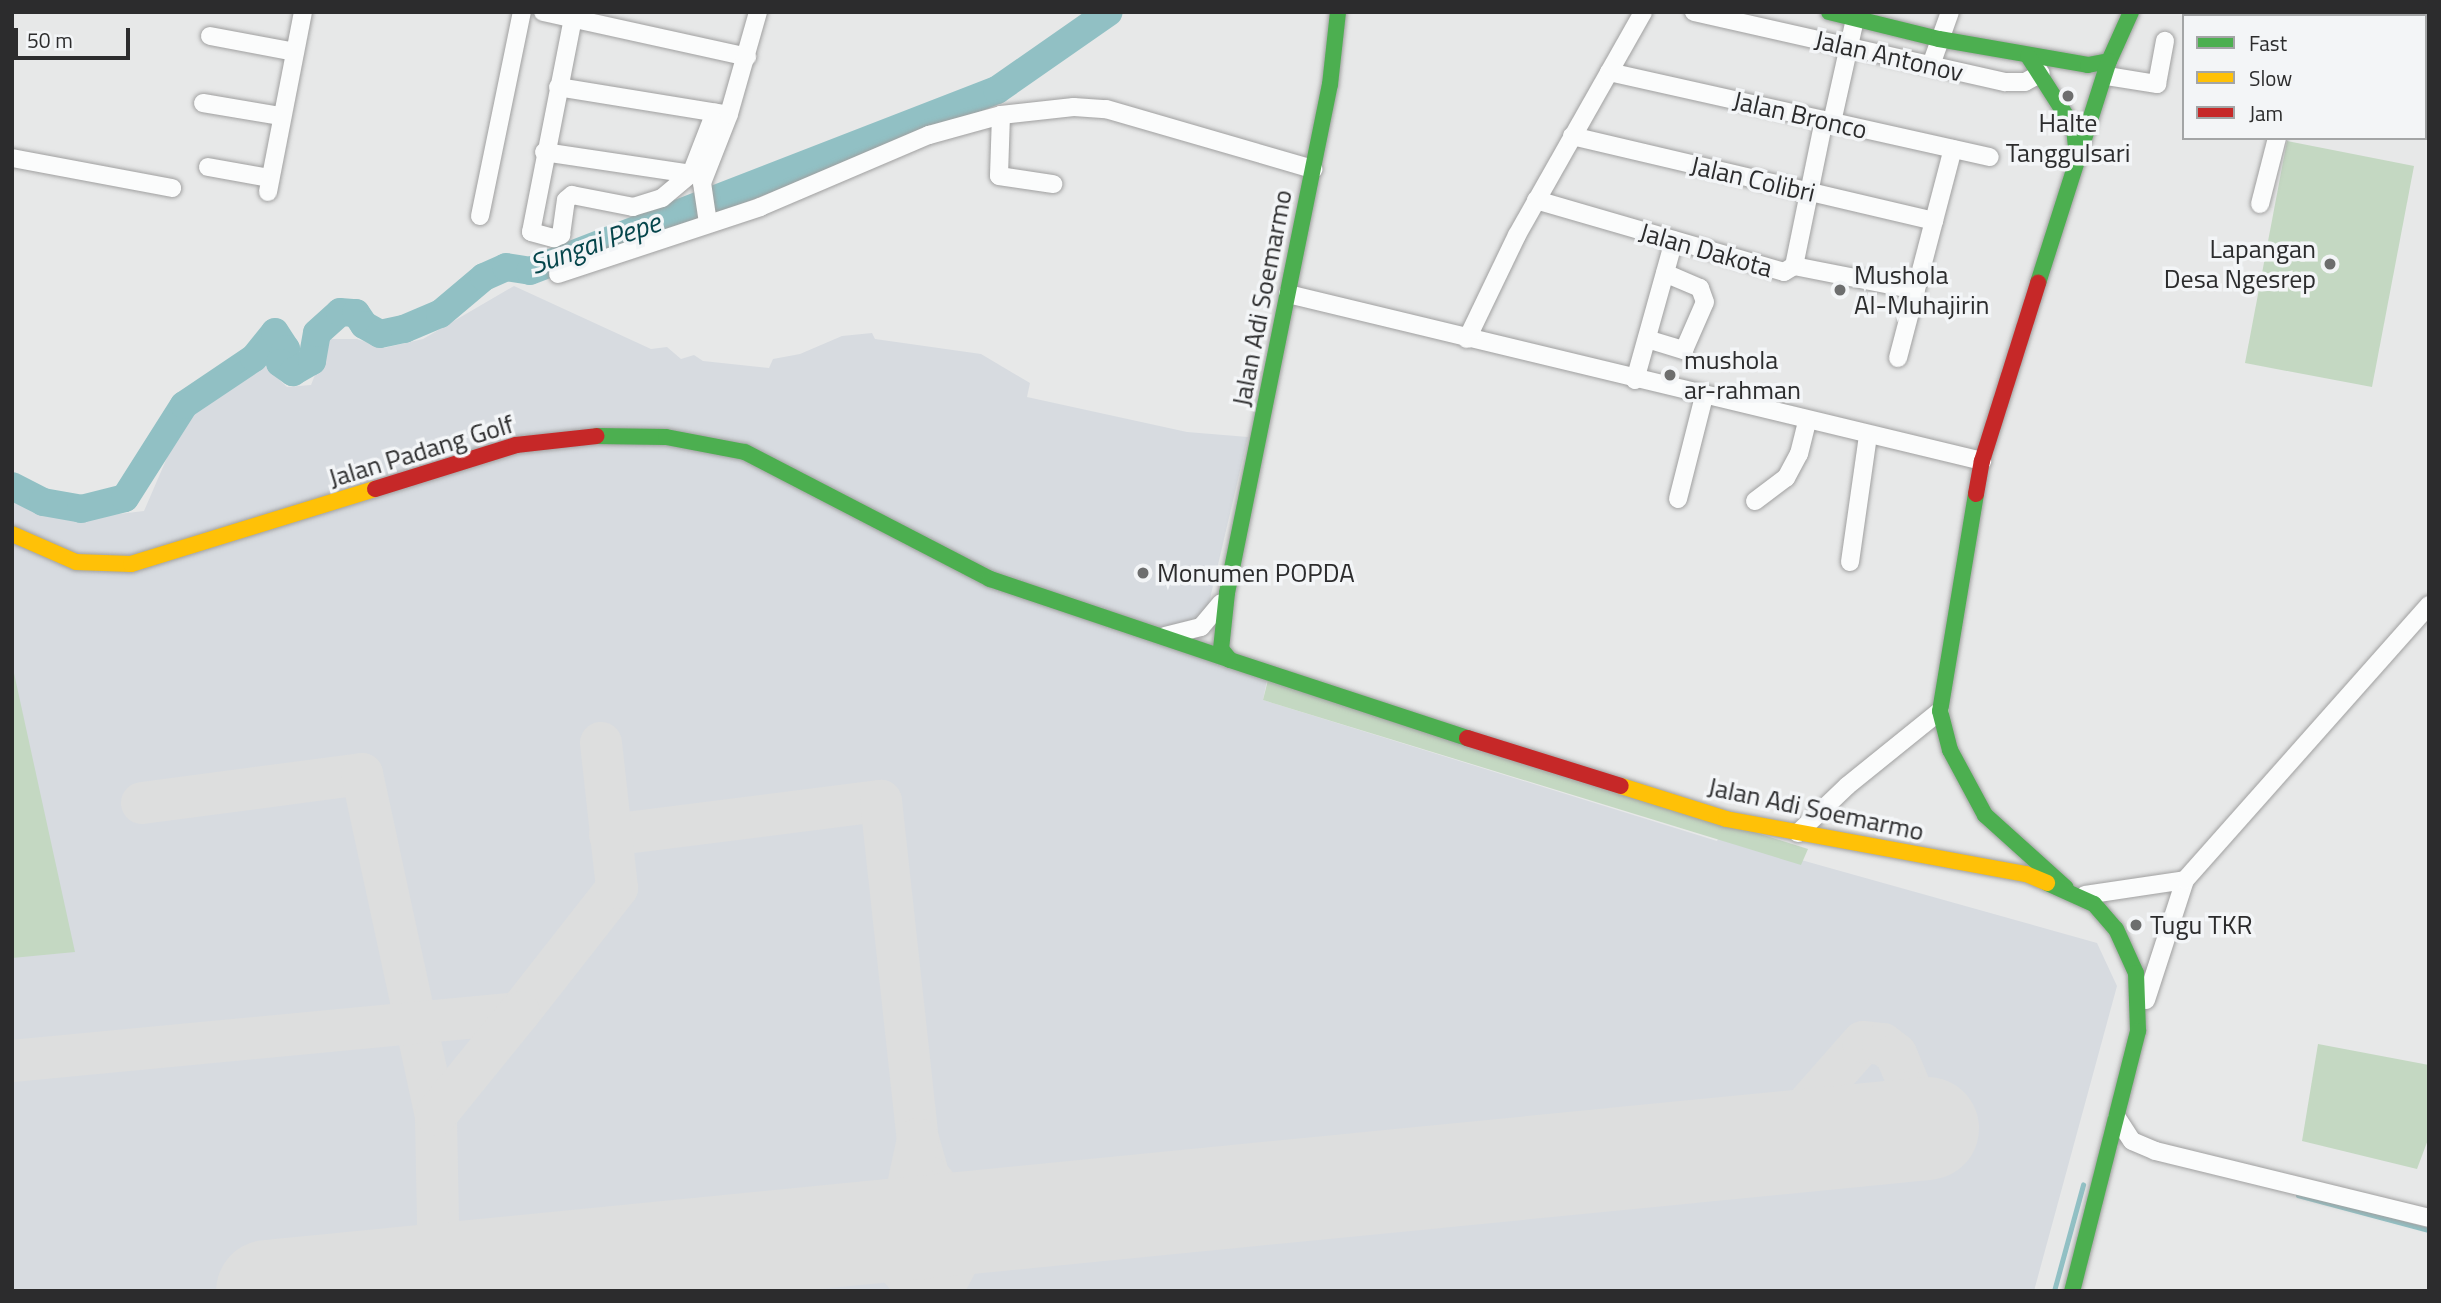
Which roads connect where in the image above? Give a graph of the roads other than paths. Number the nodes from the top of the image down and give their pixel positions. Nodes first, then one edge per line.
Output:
1 (303, 12) edge
2 (522, 12) edge
3 (543, 12) edge
4 (758, 12) edge
5 (1338, 12) edge
6 (1643, 12) edge
7 (1695, 12) edge
8 (1829, 12) edge
9 (1950, 12) edge
10 (2131, 12) edge
11 (573, 18) junction
12 (1855, 19) junction
13 (210, 36) dead end
14 (1939, 39) junction
15 (2165, 41) dead end
16 (1849, 47) junction
17 (295, 52) junction
18 (2028, 56) junction
19 (747, 57) junction
20 (1931, 65) junction
21 (2108, 69) junction
22 (1609, 72) junction
23 (2041, 73) junction
24 (558, 87) junction
25 (203, 103) dead end
26 (722, 113) junction
27 (1001, 116) junction
28 (281, 117) junction
29 (1828, 121) junction
30 (1573, 136) junction
31 (2276, 140) edge
32 (1953, 149) junction
33 (544, 152) junction
34 (1990, 157) dead end
35 (12, 158) edge
36 (208, 167) dead end
37 (1313, 169) junction
38 (691, 174) junction
39 (2075, 176) junction
40 (1053, 184) dead end
41 (172, 188) dead end
42 (1810, 192) junction
43 (1536, 200) junction
44 (2260, 204) dead end
45 (705, 207) junction
46 (480, 216) dead end
47 (1934, 221) junction
48 (1674, 240) junction
49 (1794, 267) junction
50 (1665, 273) junction
51 (558, 274) dead end
52 (1916, 290) junction
53 (1288, 294) junction
54 (1468, 339) junction
55 (1647, 340) junction
56 (1898, 358) dead end
57 (1635, 380) junction
58 (1704, 396) junction
59 (1807, 421) junction
60 (1868, 435) junction
61 (1982, 461) junction
62 (1678, 499) dead end
63 (1755, 501) dead end
64 (12, 534) edge
65 (1850, 562) dead end
66 (1227, 593) junction
67 (2429, 605) edge
68 (1151, 637) junction
69 (1219, 640) junction
70 (1192, 649) junction
71 (1230, 660) junction
72 (1289, 680) junction
73 (1940, 711) junction
74 (1798, 833) junction
75 (2185, 880) junction
76 (2072, 892) junction
77 (2138, 1031) junction
78 (2117, 1118) junction
79 (2429, 1219) edge
80 (2072, 1291) edge

1 - 17 street
2 - 46 street
3 - 11 street
4 - 19 street
5 - 37 main road, Jalan Adi Soemarmo
6 - 22 street
7 - 16 street, Jalan Antonov
8 - 12 main road
9 - 14 street
10 - 21 main road
11 - 19 street
11 - 24 street
12 - 14 main road
12 - 16 street
13 - 17 street
14 - 18 main road
14 - 20 street
15 - 21 street
16 - 20 street, Jalan Antonov
16 - 29 street
17 - 28 street
18 - 21 main road
18 - 23 main road
19 - 26 street
20 - 23 street, Jalan Antonov
21 - 39 main road
22 - 29 street, Jalan Bronco
22 - 30 street
23 - 39 main road
24 - 26 street
24 - 33 street
25 - 28 street
26 - 38 street
26 - 45 street
27 - 37 street
27 - 40 street
27 - 45 street
28 - 36 street
29 - 32 street, Jalan Bronco
29 - 42 street
30 - 42 street, Jalan Colibri
30 - 43 street
31 - 44 street
32 - 34 street, Jalan Bronco
32 - 47 street
33 - 38 street
33 - 38 street
35 - 41 street
37 - 53 main road, Jalan Adi Soemarmo
39 - 61 main road
42 - 47 street, Jalan Colibri
42 - 49 street
43 - 48 street, Jalan Dakota
43 - 54 street
45 - 51 street
47 - 52 street
48 - 49 street, Jalan Dakota
48 - 50 street
49 - 52 street, Jalan Dakota
50 - 55 street
50 - 55 street
52 - 56 street
53 - 54 street
53 - 66 main road, Jalan Adi Soemarmo
54 - 57 street
55 - 57 street
57 - 58 street
58 - 59 street
58 - 62 street
59 - 60 street
59 - 63 street
60 - 61 street
60 - 65 street
61 - 73 main road
64 - 68 main road, Jalan Padang Golf
66 - 68 street
66 - 69 main road, Jalan Adi Soemarmo
66 - 72 main road, Jalan Adi Soemarmo
67 - 75 street
68 - 70 main road, Jalan Padang Golf
69 - 70 street
69 - 71 main road
70 - 71 main road, Jalan Adi Soemarmo
71 - 72 main road, Jalan Adi Soemarmo
72 - 74 main road, Jalan Adi Soemarmo
73 - 74 street
73 - 76 main road
74 - 76 main road, Jalan Adi Soemarmo
75 - 76 street
75 - 77 street
76 - 77 main road, Jalan Adi Soemarmo
77 - 78 main road, Jalan Adi Soemarmo
78 - 79 street
78 - 80 main road, Jalan Adi Soemarmo

